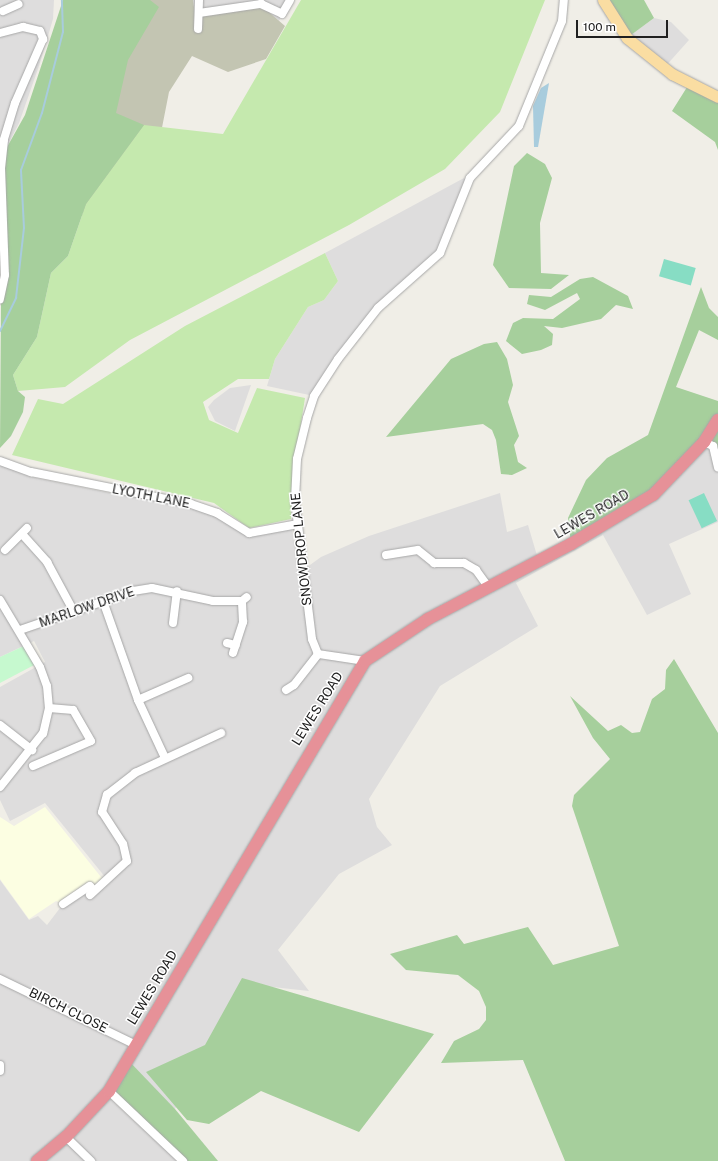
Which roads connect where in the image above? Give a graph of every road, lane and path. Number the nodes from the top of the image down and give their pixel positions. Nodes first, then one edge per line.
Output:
1 (199, 0) edge
2 (290, 0) edge
3 (564, 0) edge
4 (603, 0) edge
5 (19, 4) dead end
6 (6, 6) edge
7 (199, 13) junction
8 (198, 29) dead end
9 (0, 34) edge
10 (718, 97) edge
11 (0, 299) edge
12 (718, 420) edge
13 (704, 442) junction
14 (0, 461) edge
15 (718, 466) edge
16 (298, 524) junction
17 (5, 550) dead end
18 (386, 555) dead end
19 (489, 588) junction
20 (177, 591) junction
21 (0, 600) edge
22 (103, 601) junction
23 (74, 612) junction
24 (171, 619) dead end
25 (20, 630) junction
26 (227, 643) dead end
27 (318, 654) junction
28 (365, 661) junction
29 (188, 678) dead end
30 (286, 690) dead end
31 (138, 700) junction
32 (49, 708) junction
33 (0, 725) edge
34 (221, 733) dead end
35 (32, 750) junction
36 (165, 758) junction
37 (33, 766) dead end
38 (0, 787) edge
39 (63, 904) dead end
40 (0, 979) edge
41 (136, 1044) junction
42 (0, 1066) edge
43 (0, 1071) edge
44 (109, 1091) junction
45 (66, 1137) junction
46 (36, 1161) edge
47 (92, 1161) edge
48 (183, 1161) edge

1 - 7 street
2 - 7 street
3 - 16 street, SNOWDROP LANE
4 - 10 main road
5 - 6 street
7 - 8 street
9 - 11 street
12 - 13 highway, LEWES ROAD
13 - 15 street
13 - 19 highway, LEWES ROAD
14 - 16 street, LYOTH LANE
16 - 27 street, SNOWDROP LANE
17 - 23 street
18 - 19 street
19 - 28 highway, LEWES ROAD
20 - 22 street, MARLOW DRIVE
20 - 24 street
20 - 26 street, MARLOW DRIVE
21 - 25 street
22 - 23 street, MARLOW DRIVE
22 - 31 street
23 - 25 street, MARLOW DRIVE
25 - 32 street
27 - 28 street
27 - 30 street
28 - 41 highway, LEWES ROAD
29 - 31 street
31 - 36 street
32 - 35 street
32 - 37 street
33 - 35 street
34 - 36 street
35 - 38 street
36 - 39 street
40 - 41 street, BIRCH CLOSE
41 - 44 highway, LEWES ROAD
42 - 43 street
44 - 45 highway, LEWES ROAD
44 - 48 street
45 - 46 highway, LEWES ROAD
45 - 47 street

